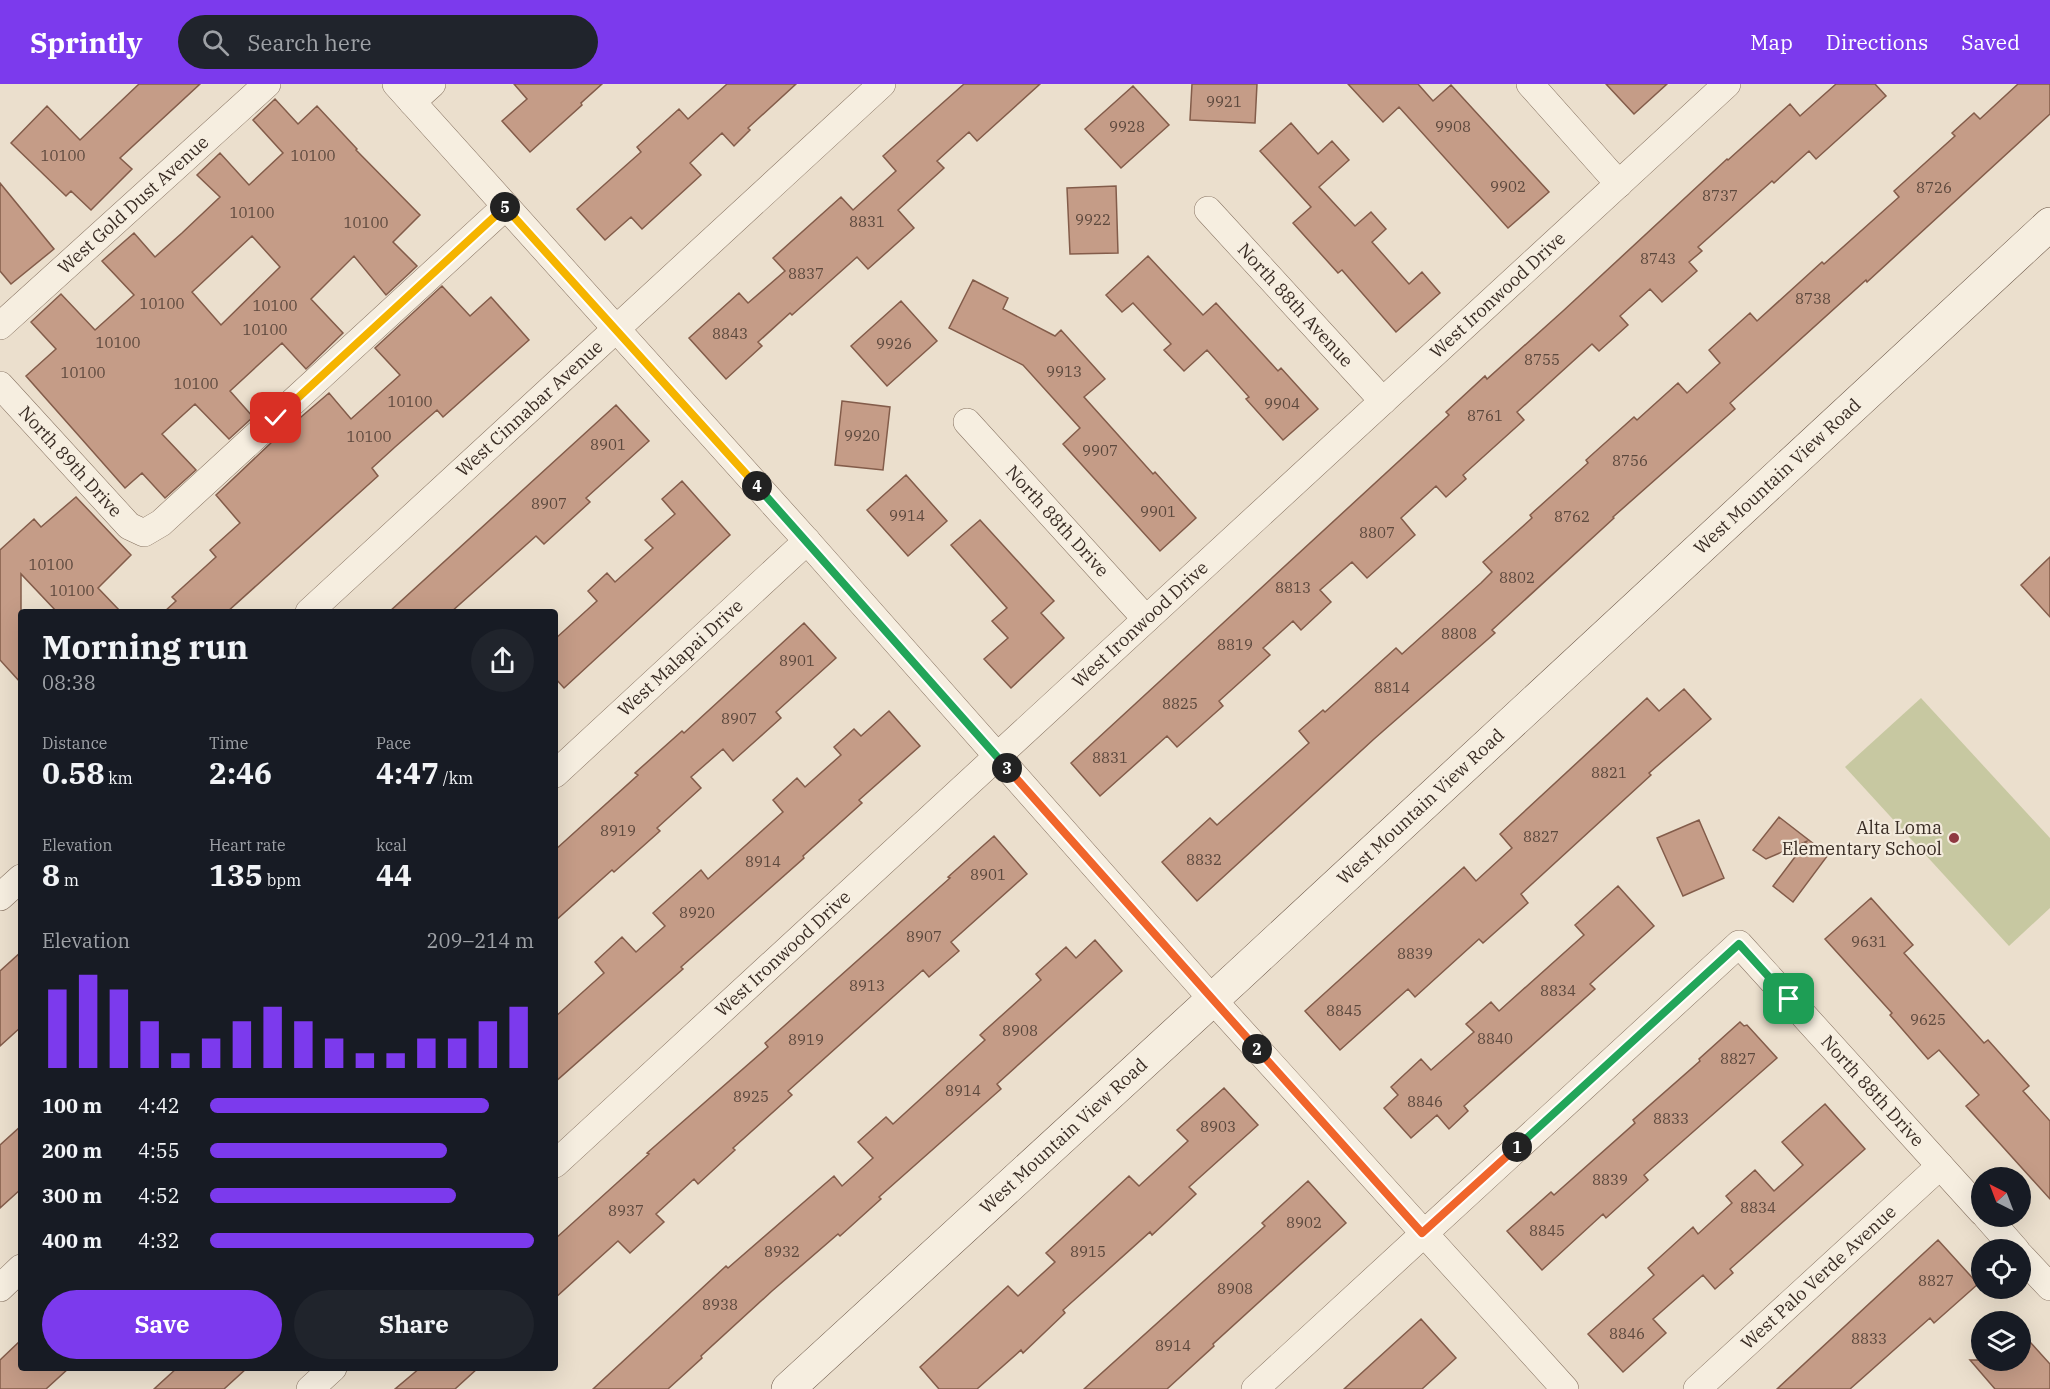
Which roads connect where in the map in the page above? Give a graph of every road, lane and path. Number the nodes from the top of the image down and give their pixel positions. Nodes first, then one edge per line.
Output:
1 (267, 84) edge
2 (432, 84) edge
3 (882, 84) edge
4 (1530, 84) edge
5 (1727, 84) edge
6 (404, 93) edge
7 (1619, 184) junction
8 (505, 207) junction
9 (1208, 210) dead end
10 (2050, 224) edge
11 (0, 327) edge
12 (615, 329) junction
13 (0, 385) edge
14 (1383, 401) junction
15 (967, 422) dead end
16 (807, 541) junction
17 (312, 609) edge
18 (1146, 619) junction
19 (998, 757) junction
20 (558, 771) edge
21 (18, 881) edge
22 (0, 897) edge
23 (1213, 1000) junction
24 (558, 1161) edge
25 (1940, 1166) junction
26 (1971, 1200) edge
27 (1996, 1227) edge
28 (1422, 1233) junction
29 (2006, 1239) edge
30 (2031, 1267) edge
31 (18, 1271) edge
32 (2050, 1287) edge
33 (0, 1288) edge
34 (330, 1371) edge
35 (310, 1389) edge
36 (788, 1389) edge
37 (1255, 1389) edge
38 (1565, 1389) edge
39 (1697, 1389) edge

1 - 11 street, West Gold Dust Avenue
2 - 6 street
3 - 12 street, West Cinnabar Avenue
4 - 7 street
5 - 7 street, West Ironwood Drive
6 - 8 street
7 - 14 street, West Ironwood Drive
8 - 12 street
8 - 13 street, North 89th Drive
9 - 14 street, North 88th Avenue
10 - 23 street, West Mountain View Road
12 - 16 street
12 - 17 street, West Cinnabar Avenue
14 - 18 street, West Ironwood Drive
15 - 18 street, North 88th Drive
16 - 19 street
16 - 20 street, West Malapai Drive
18 - 19 street, West Ironwood Drive
19 - 23 street
19 - 24 street, West Ironwood Drive
21 - 22 street
23 - 28 street
23 - 36 street, West Mountain View Road
25 - 26 street, North 88th Drive
25 - 28 street, North 88th Drive
25 - 39 street, West Palo Verde Avenue
27 - 29 street
28 - 37 street
28 - 38 street
30 - 32 street
31 - 33 street
34 - 35 street

